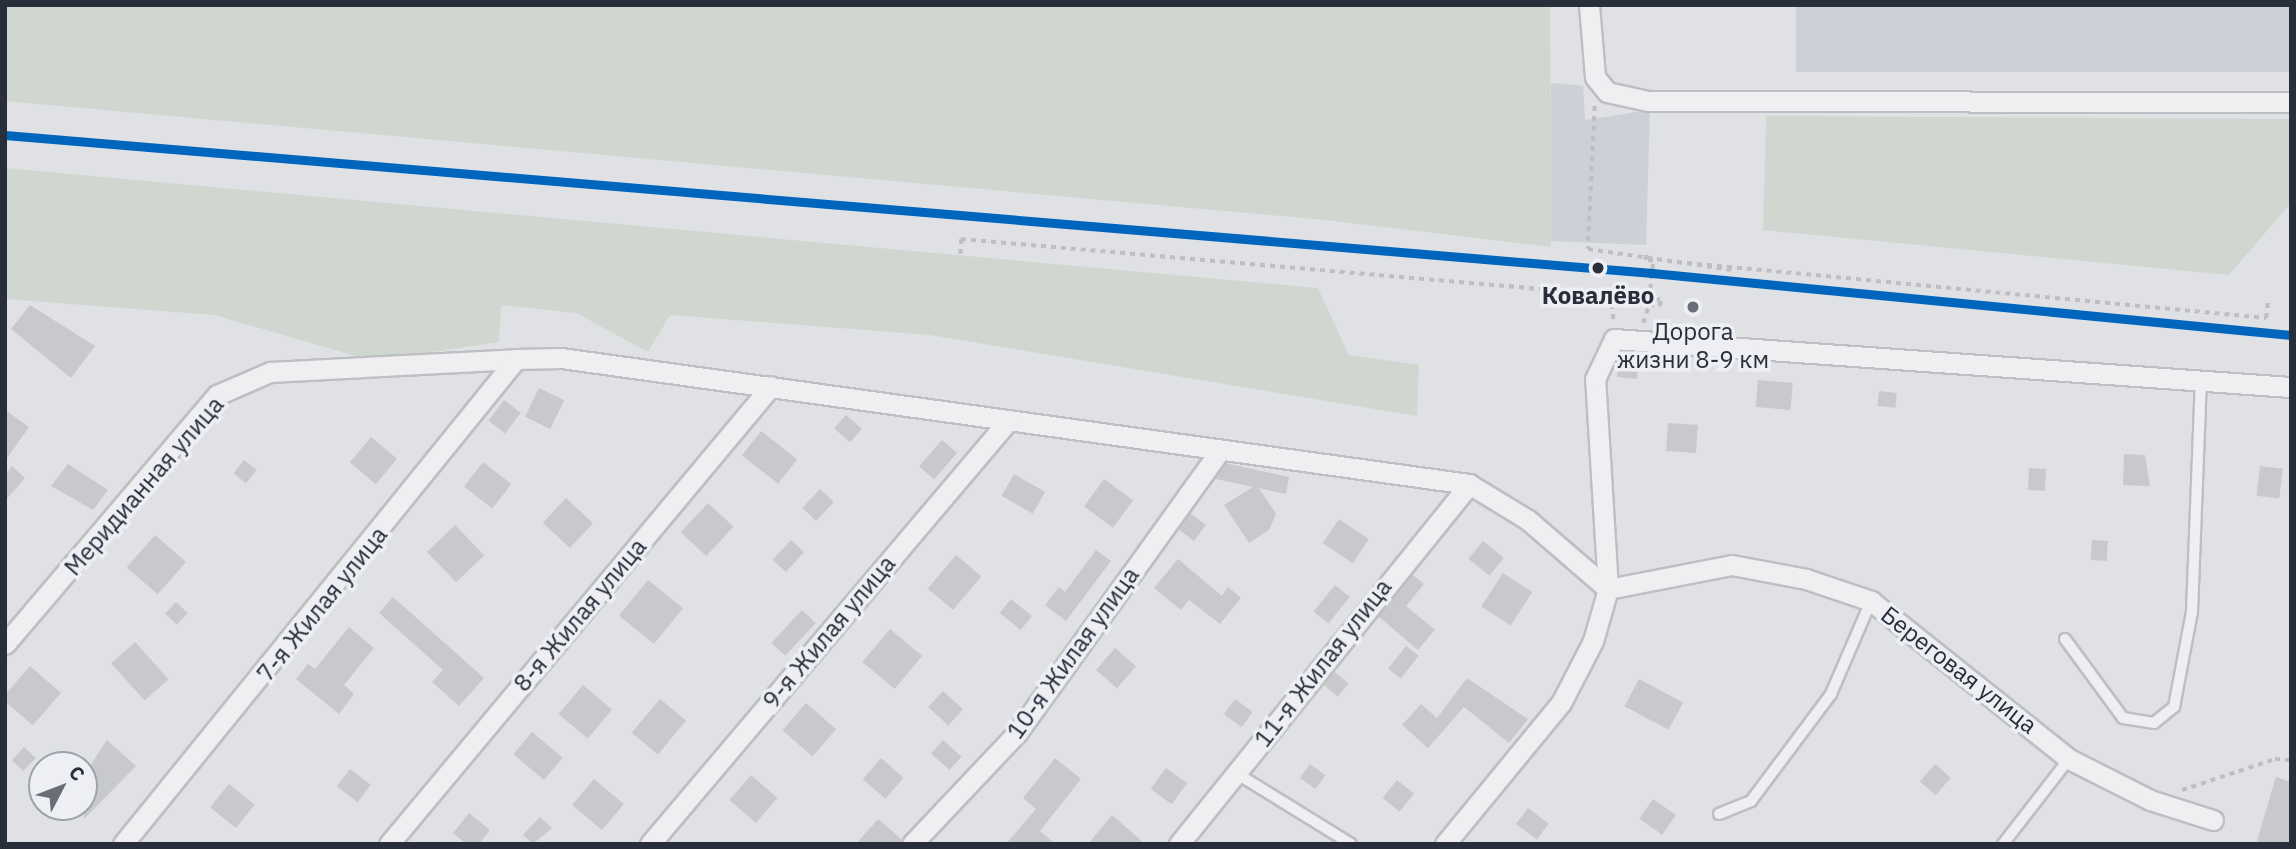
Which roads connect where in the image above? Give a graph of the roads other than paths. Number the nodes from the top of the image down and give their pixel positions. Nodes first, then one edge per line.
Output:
1 (1589, 5) edge
2 (2291, 102) edge
3 (516, 359) junction
4 (2201, 380) junction
5 (771, 386) junction
6 (2291, 387) edge
7 (1008, 421) junction
8 (1220, 450) junction
9 (1469, 484) junction
10 (1608, 589) junction
11 (1871, 601) junction
12 (2065, 639) dead end
13 (5, 644) edge
14 (2069, 759) junction
15 (1236, 772) junction
16 (1719, 814) dead end
17 (2213, 820) dead end
18 (123, 844) edge
19 (388, 844) edge
20 (650, 844) edge
21 (912, 844) edge
22 (1179, 844) edge
23 (1350, 844) edge
24 (1445, 844) edge
25 (2003, 844) edge

1 - 2 street
3 - 5 street, Меридианная улица
3 - 13 street, Меридианная улица
3 - 18 street, 7-я Жилая улица
4 - 6 street
4 - 10 street
4 - 12 lane
5 - 7 street, Меридианная улица
5 - 19 street, 8-я Жилая улица
7 - 8 street, Меридианная улица
7 - 20 street, 9-я Жилая улица
8 - 9 street, Меридианная улица
8 - 21 street, 10-я Жилая улица
9 - 10 street
9 - 15 street, 11-я Жилая улица
10 - 11 street, Береговая улица
10 - 24 street
11 - 14 street, Береговая улица
11 - 16 lane
14 - 17 street, Береговая улица
14 - 25 lane
15 - 22 street, 11-я Жилая улица
15 - 23 lane

